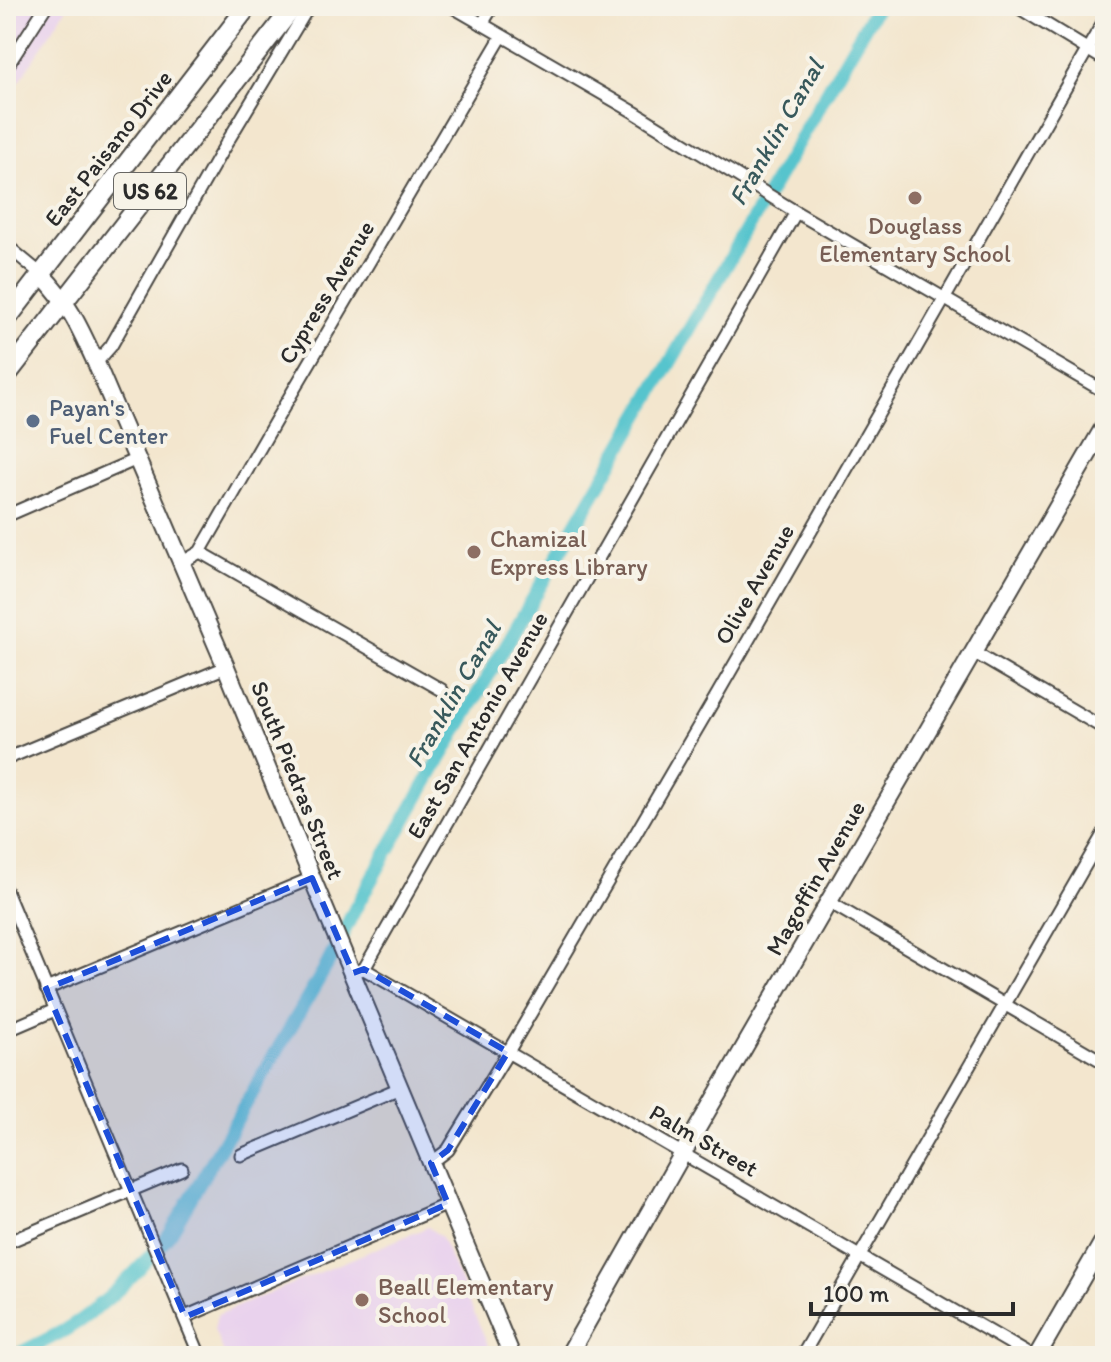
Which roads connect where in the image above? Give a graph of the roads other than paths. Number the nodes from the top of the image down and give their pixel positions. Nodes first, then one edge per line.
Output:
1 (46, 6) edge
2 (248, 6) edge
3 (294, 6) edge
4 (309, 6) edge
5 (451, 6) edge
6 (493, 6) edge
7 (1016, 6) edge
8 (1105, 19) edge
9 (482, 24) junction
10 (502, 36) junction
11 (1087, 49) junction
12 (1105, 60) edge
13 (6, 68) edge
14 (796, 212) junction
15 (6, 245) edge
16 (41, 274) junction
17 (944, 298) junction
18 (65, 301) junction
19 (6, 320) edge
20 (96, 363) junction
21 (6, 376) edge
22 (1105, 392) edge
23 (1105, 425) edge
24 (137, 459) junction
25 (6, 516) edge
26 (200, 552) junction
27 (181, 563) junction
28 (973, 652) junction
29 (226, 667) junction
30 (442, 690) dead end
31 (1105, 729) edge
32 (6, 759) edge
33 (1105, 831) edge
34 (312, 878) junction
35 (6, 891) edge
36 (829, 902) junction
37 (358, 971) junction
38 (46, 989) junction
39 (1004, 1005) junction
40 (55, 1010) junction
41 (6, 1031) edge
42 (508, 1052) junction
43 (1105, 1063) edge
44 (400, 1088) junction
45 (683, 1153) junction
46 (241, 1155) dead end
47 (431, 1163) junction
48 (182, 1169) dead end
49 (130, 1191) junction
50 (448, 1204) junction
51 (1105, 1238) edge
52 (6, 1243) edge
53 (859, 1256) junction
54 (185, 1317) junction
55 (200, 1356) edge
56 (512, 1356) edge
57 (568, 1356) edge
58 (802, 1356) edge
59 (1034, 1356) edge

1 - 13 street
2 - 16 main road, East Paisano Drive / US 62
3 - 18 main road, US 62
4 - 20 street
5 - 9 street
6 - 9 street
7 - 11 street
8 - 11 street, Olive Avenue
9 - 10 street
10 - 14 street
10 - 26 street, Cypress Avenue
11 - 12 street
11 - 17 street, Olive Avenue
14 - 17 street
14 - 37 street, East San Antonio Avenue
15 - 16 street, South Piedras Street
16 - 18 street, South Piedras Street
16 - 19 main road, East Paisano Drive / US 62
17 - 22 street
17 - 42 street, Olive Avenue
18 - 20 street, South Piedras Street
18 - 21 main road, US 62
20 - 24 street, South Piedras Street
23 - 28 street, Magoffin Avenue
24 - 25 street
24 - 27 street, South Piedras Street
26 - 27 street, Cypress Avenue
26 - 30 street
27 - 29 street, South Piedras Street
28 - 31 street
28 - 36 street, Magoffin Avenue
29 - 32 street
29 - 34 street, South Piedras Street
33 - 39 street
34 - 37 street, South Piedras Street
34 - 38 street
35 - 38 street
36 - 39 street
36 - 45 street, Magoffin Avenue
37 - 42 street, Palm Street
37 - 44 street, South Piedras Street
38 - 40 street
39 - 43 street
39 - 53 street
40 - 41 street
40 - 49 street
42 - 45 street, Palm Street
42 - 47 street, Olive Avenue
44 - 46 street
44 - 47 street, South Piedras Street
45 - 53 street, Palm Street
45 - 57 street, Magoffin Avenue
47 - 50 street, South Piedras Street
48 - 49 street
49 - 52 street
49 - 54 street
50 - 54 street
50 - 56 street, South Piedras Street
51 - 59 street
53 - 58 street
53 - 59 street, Palm Street
54 - 55 street

